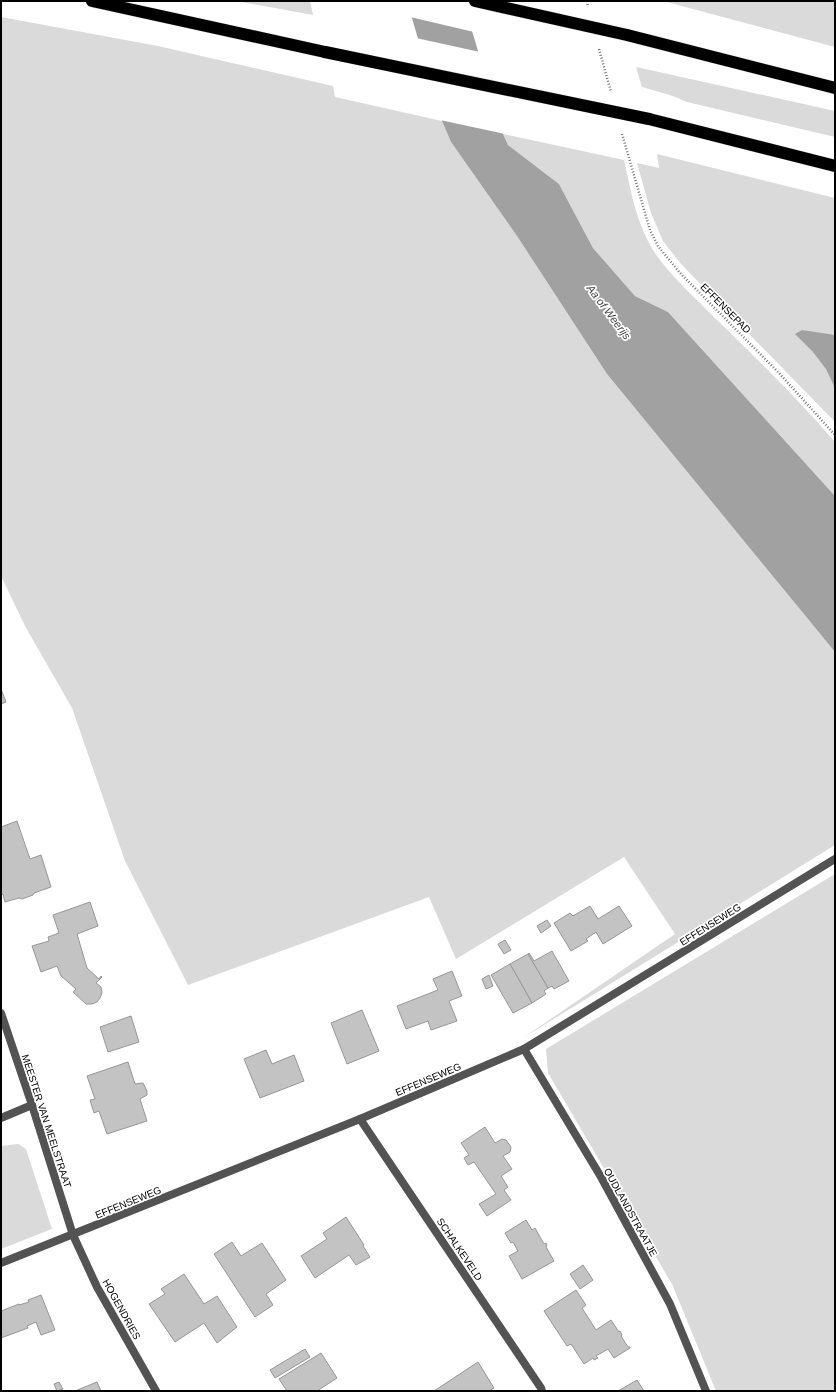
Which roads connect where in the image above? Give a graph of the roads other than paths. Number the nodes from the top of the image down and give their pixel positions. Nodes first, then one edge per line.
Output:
1 (92, 1) edge
2 (475, 1) edge
3 (835, 88) edge
4 (835, 166) edge
5 (835, 858) edge
6 (1, 1013) edge
7 (524, 1049) junction
8 (32, 1105) junction
9 (1, 1118) edge
10 (360, 1119) junction
11 (73, 1235) junction
12 (1, 1263) edge
13 (156, 1391) edge
14 (542, 1391) edge
15 (706, 1391) edge

1 - 4 highway, bridge
2 - 3 highway, bridge
5 - 7 street, EFFENSEWEG
6 - 8 street, MEESTER VAN MEELSTRAAT
7 - 10 street, EFFENSEWEG
7 - 15 street, OUDLANDSTRAATJE
8 - 9 street
8 - 11 street, MEESTER VAN MEELSTRAAT
10 - 11 street, EFFENSEWEG
10 - 14 street, SCHALKEVELD
11 - 12 street, EFFENSEWEG
11 - 13 street, HOGENDRIES

